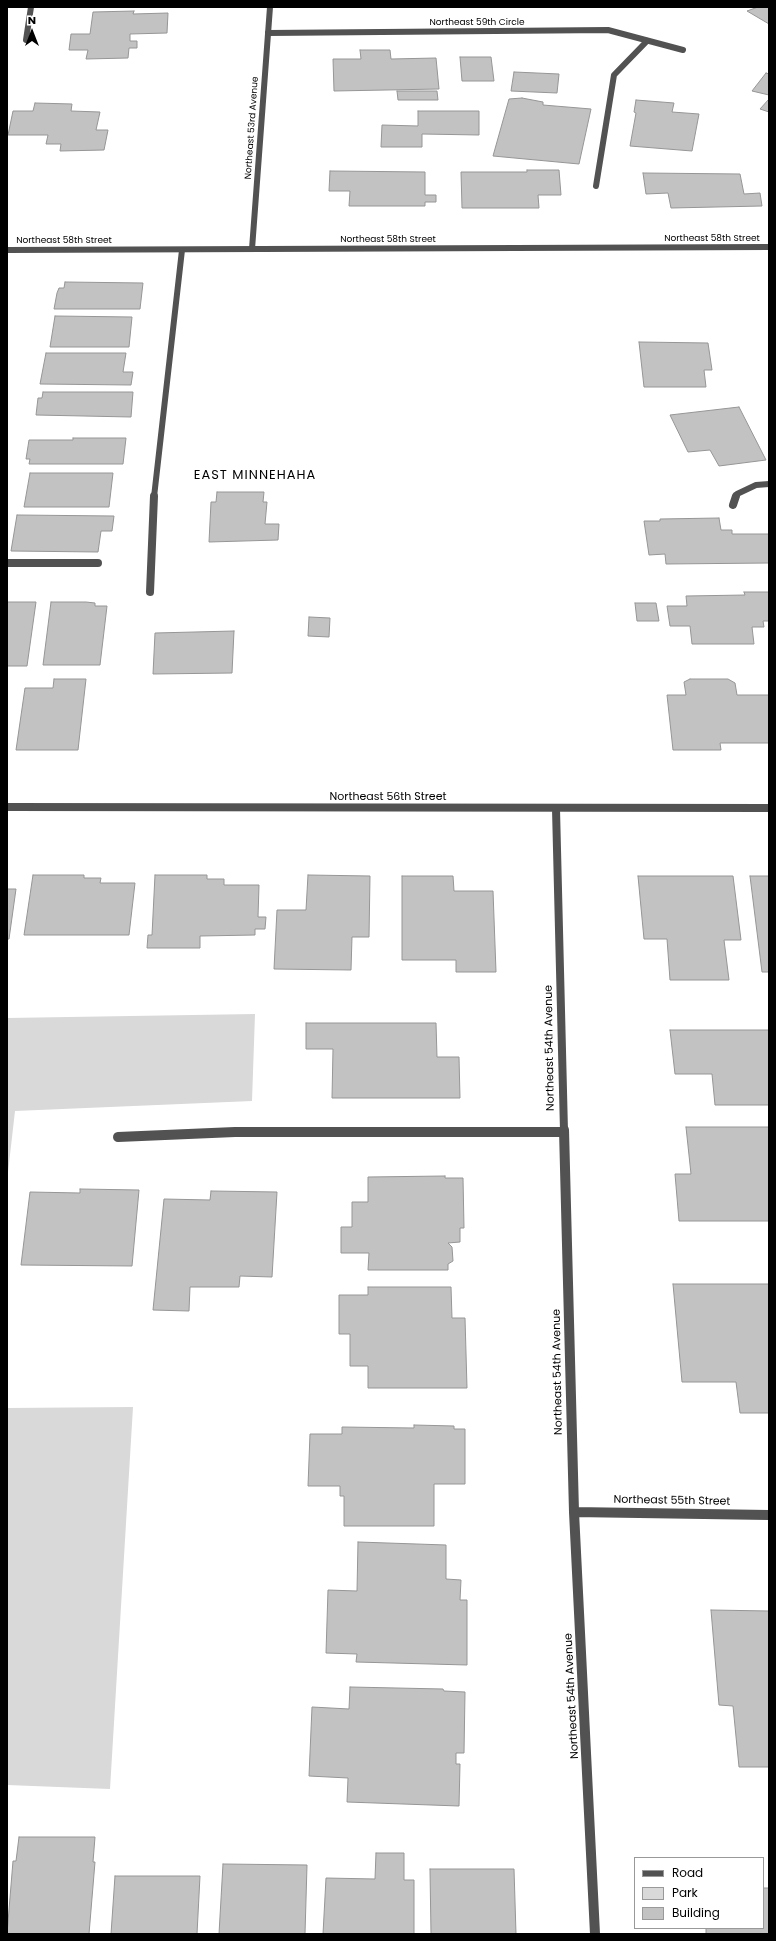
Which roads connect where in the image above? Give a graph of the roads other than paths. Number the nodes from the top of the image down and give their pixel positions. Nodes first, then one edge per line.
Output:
1 (31, 7) edge
2 (270, 7) edge
3 (268, 33) junction
4 (26, 40) dead end
5 (647, 41) junction
6 (683, 50) dead end
7 (596, 186) dead end
8 (769, 247) edge
9 (252, 249) junction
10 (7, 250) edge
11 (182, 250) junction
12 (769, 484) edge
13 (733, 505) dead end
14 (7, 563) edge
15 (98, 563) dead end
16 (150, 592) dead end
17 (7, 807) edge
18 (769, 808) edge
19 (556, 809) junction
20 (564, 1132) junction
21 (118, 1137) dead end
22 (574, 1512) junction
23 (769, 1515) edge
24 (595, 1934) edge

1 - 4 street
2 - 3 street, Northeast 53rd Avenue
3 - 5 street, Northeast 59th Circle
3 - 9 street, Northeast 53rd Avenue
5 - 6 street, Northeast 59th Circle
5 - 7 street
8 - 9 street, Northeast 58th Street
9 - 11 street, Northeast 58th Street
10 - 11 street, Northeast 58th Street
11 - 16 street
12 - 13 street
14 - 15 street
17 - 19 street, Northeast 56th Street
18 - 19 street, Northeast 56th Street
19 - 20 street, Northeast 54th Avenue
20 - 21 street
20 - 22 street, Northeast 54th Avenue
22 - 23 street, Northeast 55th Street
22 - 24 street, Northeast 54th Avenue

